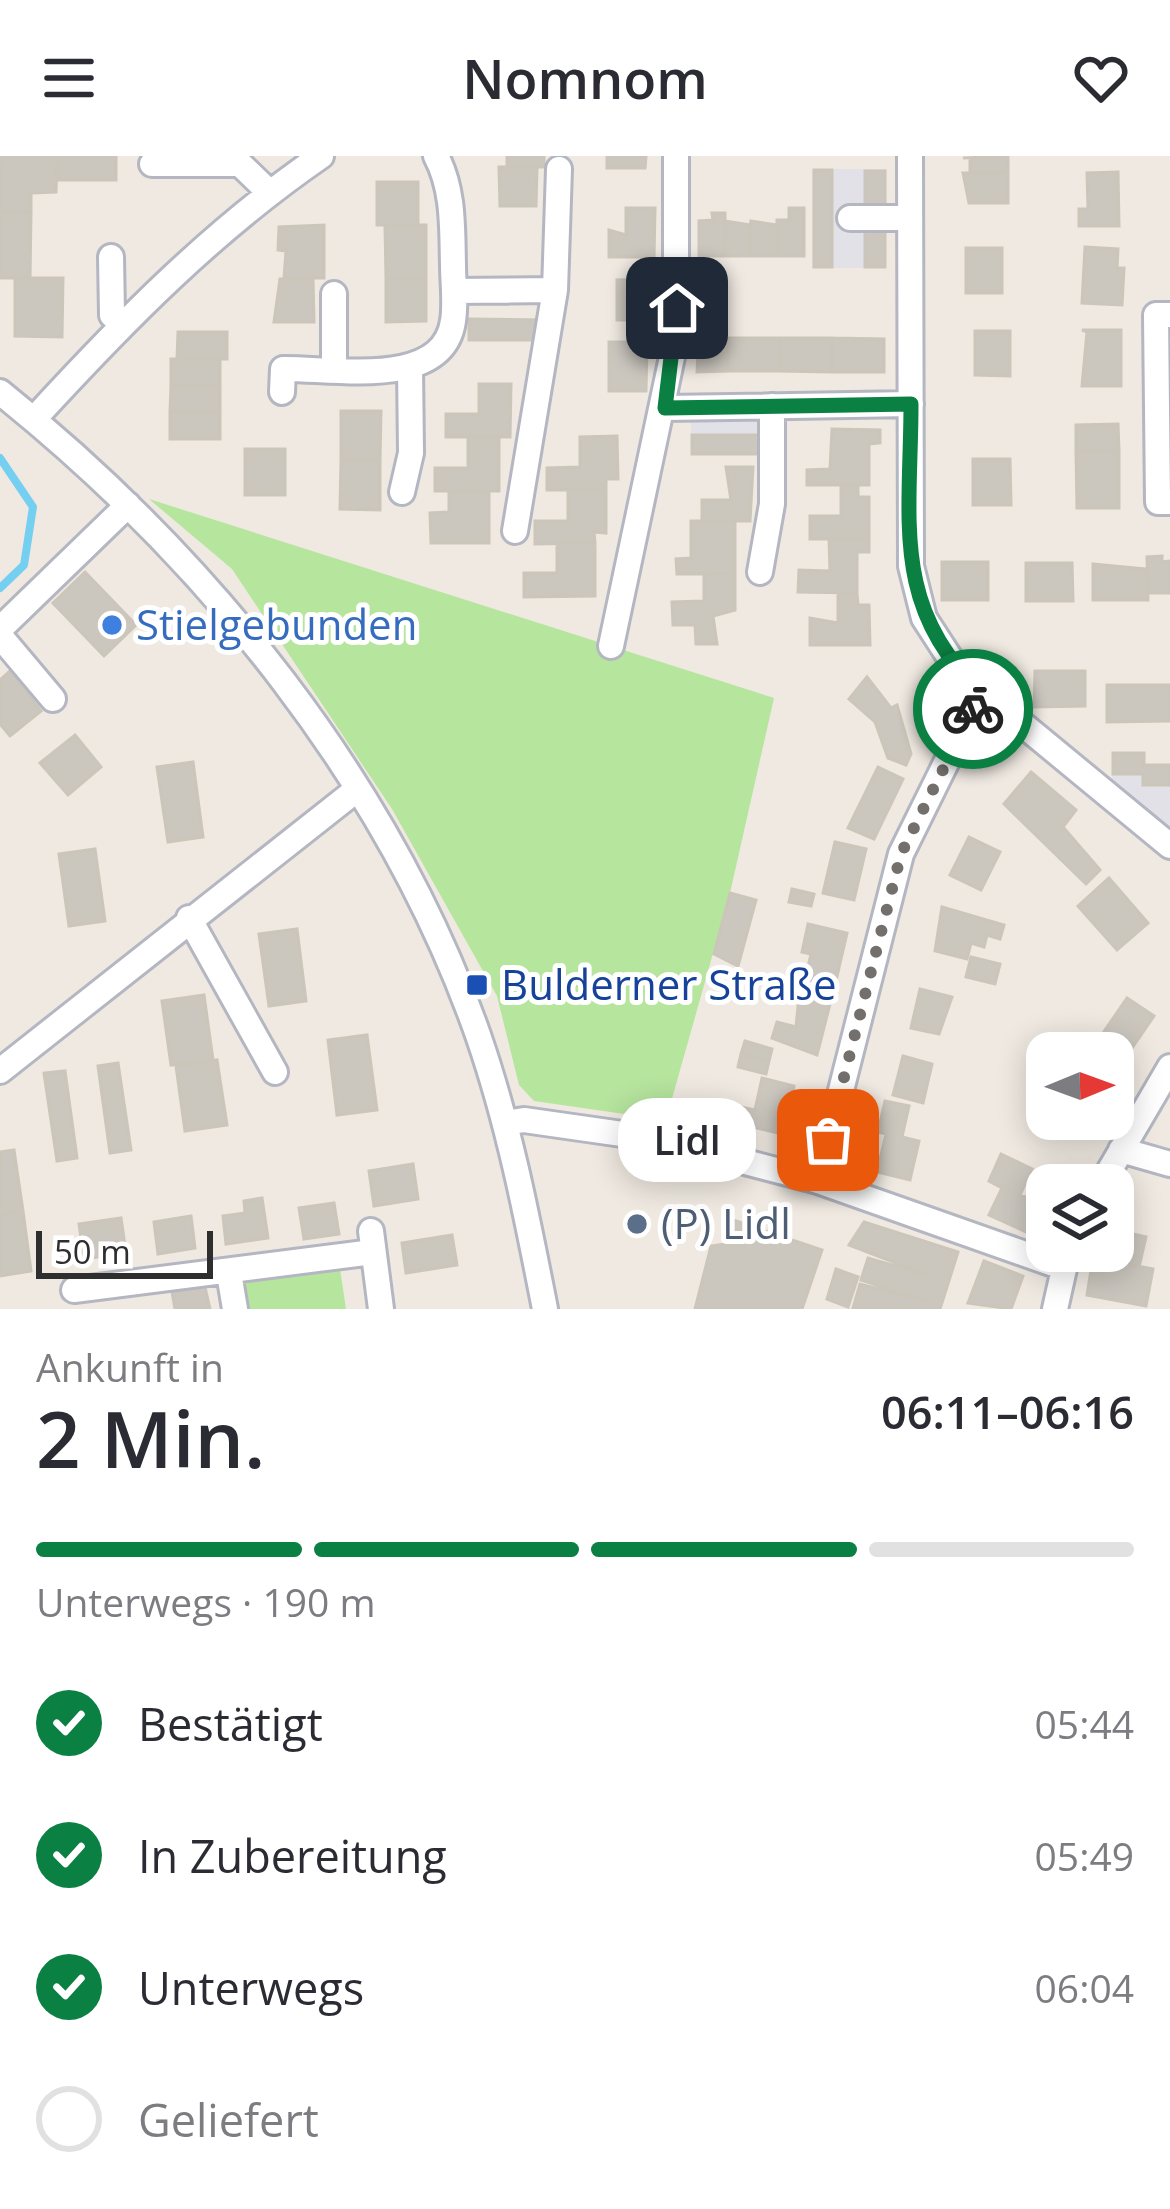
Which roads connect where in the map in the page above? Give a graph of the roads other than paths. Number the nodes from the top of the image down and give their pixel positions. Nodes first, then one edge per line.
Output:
1 (321, 156) edge
2 (436, 156) edge
3 (676, 156) edge
4 (910, 156) edge
5 (152, 164) dead end
6 (559, 170) dead end
7 (269, 192) junction
8 (850, 218) dead end
9 (910, 218) junction
10 (111, 257) dead end
11 (554, 290) junction
12 (454, 291) junction
13 (334, 294) dead end
14 (1170, 315) edge
15 (122, 324) junction
16 (410, 367) junction
17 (334, 368) junction
18 (0, 392) edge
19 (282, 392) dead end
20 (911, 404) junction
21 (772, 406) junction
22 (665, 408) junction
23 (34, 419) junction
24 (402, 492) dead end
25 (1170, 502) edge
26 (128, 505) junction
27 (515, 531) dead end
28 (760, 572) dead end
29 (0, 632) edge
30 (611, 646) dead end
31 (981, 692) junction
32 (53, 699) dead end
33 (355, 790) junction
34 (1170, 847) edge
35 (190, 918) junction
36 (1170, 1067) edge
37 (0, 1072) edge
38 (275, 1072) dead end
39 (505, 1123) junction
40 (1121, 1150) junction
41 (1113, 1164) edge
42 (1170, 1164) edge
43 (818, 1181) junction
44 (1026, 1247) edge
45 (1062, 1272) edge
46 (229, 1273) junction
47 (74, 1290) dead end
48 (235, 1309) edge
49 (381, 1309) edge
50 (545, 1309) edge
51 (1055, 1309) edge

1 - 7 street
2 - 12 street
3 - 22 street
4 - 9 street
5 - 7 street
6 - 11 street
7 - 15 street
8 - 9 street
9 - 20 street
10 - 15 street
11 - 12 street
11 - 27 street
12 - 16 street
13 - 17 street
14 - 25 street
15 - 23 street
16 - 17 street
16 - 24 street
17 - 19 street
18 - 23 street
20 - 21 street
20 - 31 street
21 - 22 street
21 - 28 street
22 - 30 street
23 - 26 street
26 - 29 street
26 - 33 street
29 - 32 street
31 - 34 street
31 - 43 street
33 - 35 street
33 - 39 street
35 - 37 street
35 - 38 street
36 - 40 street
39 - 43 street
39 - 50 street
40 - 41 street
40 - 42 street
43 - 44 street
45 - 51 street
46 - 47 street
46 - 48 street
46 - 49 street

